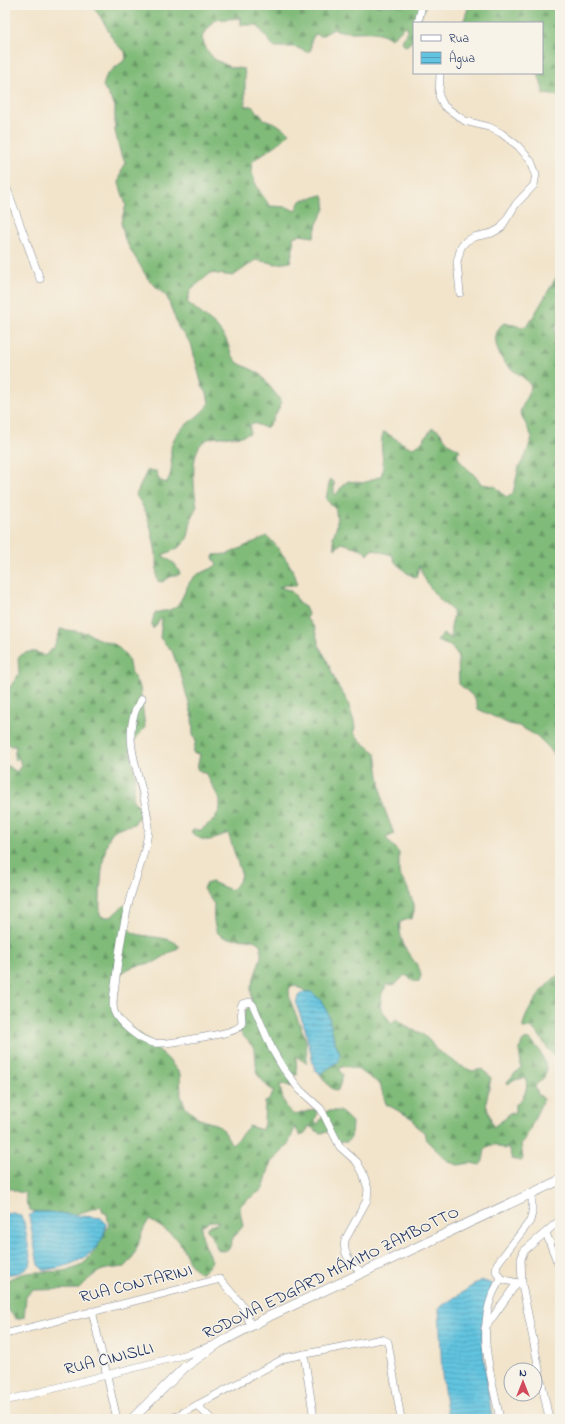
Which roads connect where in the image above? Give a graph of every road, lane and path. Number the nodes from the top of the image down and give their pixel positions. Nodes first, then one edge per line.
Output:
1 (422, 5) edge
2 (418, 22) edge
3 (440, 74) edge
4 (5, 183) edge
5 (40, 279) dead end
6 (460, 293) dead end
7 (142, 699) dead end
8 (560, 1180) edge
9 (532, 1193) junction
10 (560, 1220) edge
11 (546, 1233) junction
12 (560, 1269) edge
13 (362, 1273) junction
14 (501, 1279) junction
15 (520, 1283) junction
16 (92, 1311) junction
17 (252, 1326) junction
18 (485, 1329) junction
19 (5, 1334) edge
20 (219, 1343) junction
21 (304, 1354) junction
22 (107, 1375) junction
23 (5, 1401) edge
24 (197, 1405) junction
25 (117, 1419) edge
26 (132, 1419) edge
27 (172, 1419) edge
28 (211, 1419) edge
29 (314, 1419) edge
30 (401, 1419) edge
31 (500, 1419) edge
32 (549, 1419) edge

1 - 2 street
3 - 6 street
4 - 5 street
7 - 13 street
8 - 9 main road, RODOVIA EDGARD MÁXIMO ZAMBOTTO
9 - 13 main road, RODOVIA EDGARD MÁXIMO ZAMBOTTO
9 - 14 street
10 - 11 street
11 - 12 street
11 - 15 street
13 - 17 main road, RODOVIA EDGARD MÁXIMO ZAMBOTTO
14 - 15 street
14 - 18 street
15 - 18 street
15 - 32 street
16 - 17 street, RUA CONTARINI
16 - 19 street, RUA CONTARINI
16 - 22 street
17 - 20 main road, RODOVIA EDGARD MÁXIMO ZAMBOTTO
18 - 31 street
20 - 22 street, RUA CINISLLI
20 - 26 main road, RODOVIA EDGARD MÁXIMO ZAMBOTTO
21 - 24 street
21 - 29 street
21 - 30 street
22 - 23 street, RUA CINISLLI
22 - 25 street
24 - 27 street
24 - 28 street

